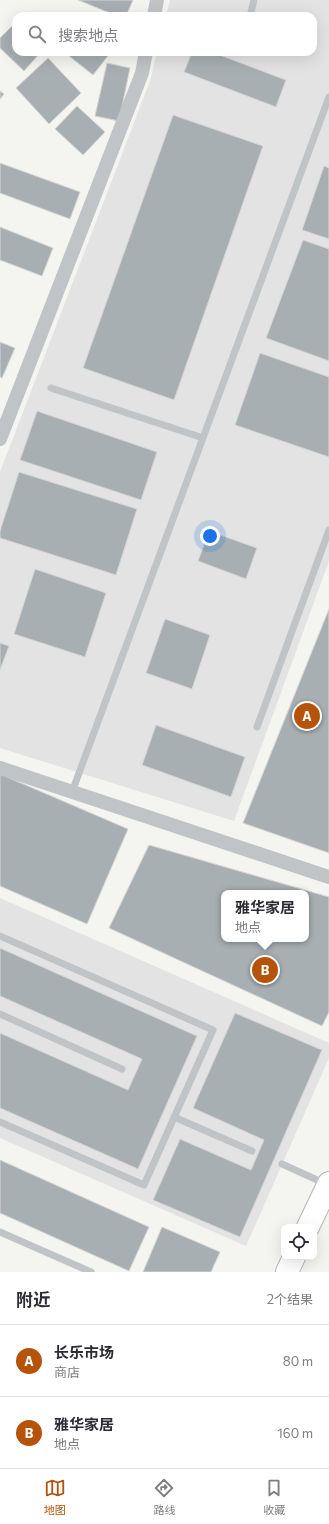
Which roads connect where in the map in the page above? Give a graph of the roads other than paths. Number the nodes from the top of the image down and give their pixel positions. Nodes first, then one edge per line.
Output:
1 (157, 0) edge
2 (254, 0) edge
3 (155, 12) edge
4 (251, 12) edge
5 (145, 56) edge
6 (329, 97) edge
7 (52, 388) dead end
8 (203, 438) junction
9 (0, 439) edge
10 (329, 530) edge
11 (257, 727) dead end
12 (0, 768) edge
13 (72, 792) junction
14 (329, 877) edge
15 (0, 936) edge
16 (0, 1014) edge
17 (122, 1069) dead end
18 (174, 1117) junction
19 (0, 1122) edge
20 (252, 1151) dead end
21 (282, 1164) dead end
22 (329, 1184) edge
23 (309, 1224) edge
24 (0, 1232) edge
25 (293, 1260) edge
26 (91, 1272) edge
27 (287, 1272) edge

1 - 3 street
2 - 4 lane
5 - 9 street
6 - 8 lane
7 - 8 lane
8 - 13 lane
10 - 11 lane
12 - 13 street
13 - 14 street
15 - 18 lane
16 - 17 lane
18 - 19 lane
18 - 20 lane
21 - 22 lane
22 - 23 main road
24 - 26 lane
25 - 27 main road

